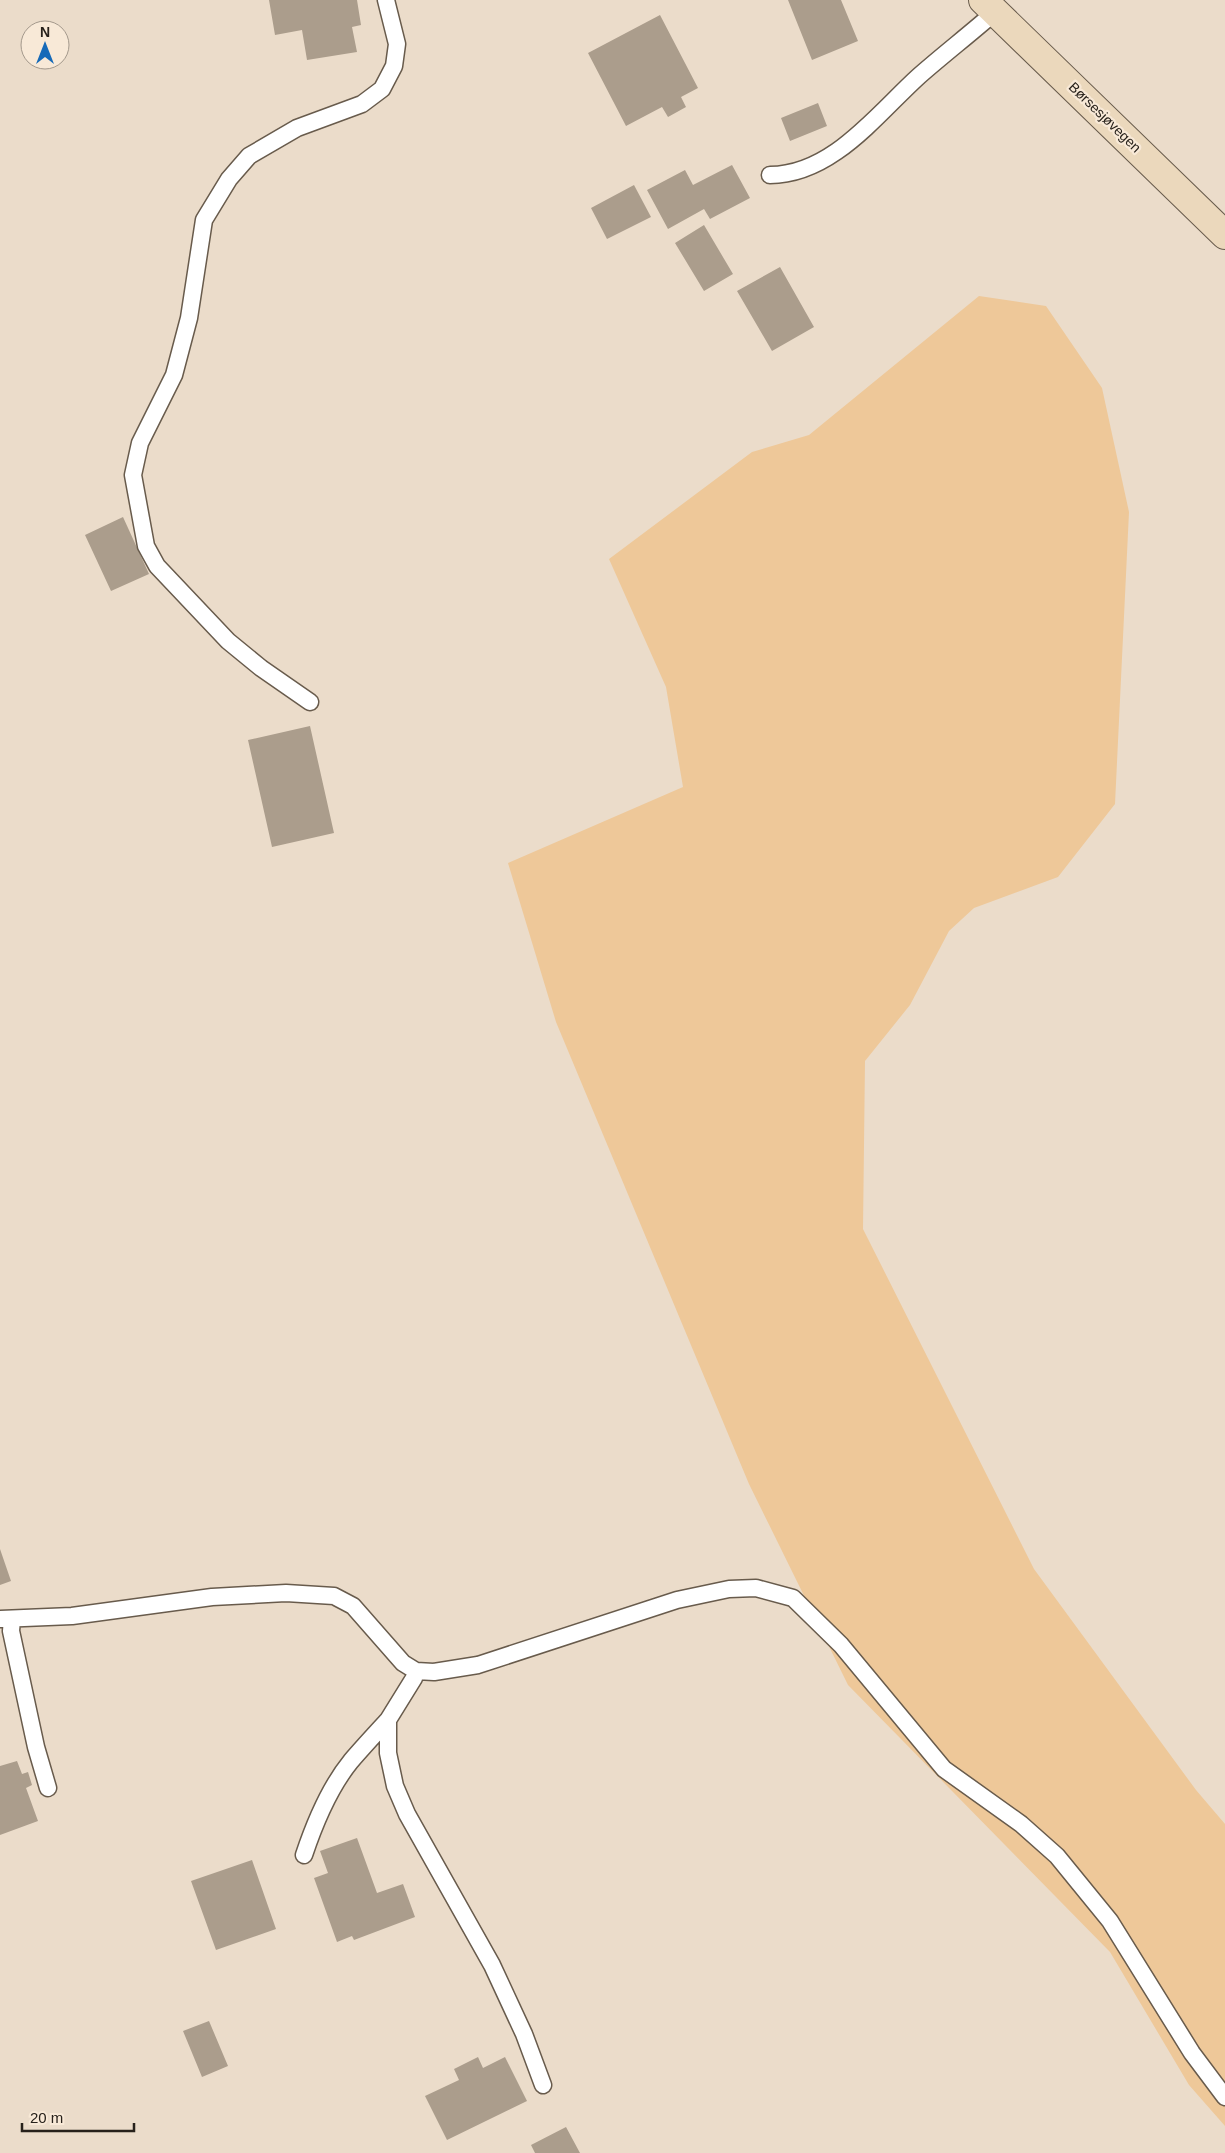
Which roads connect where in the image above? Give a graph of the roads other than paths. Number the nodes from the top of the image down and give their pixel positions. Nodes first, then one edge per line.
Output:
1 (386, 0) edge
2 (989, 6) edge
3 (770, 174) dead end
4 (1225, 235) edge
5 (310, 702) dead end
6 (6, 1619) edge
7 (416, 1671) junction
8 (388, 1720) junction
9 (48, 1788) dead end
10 (304, 1855) dead end
11 (543, 2085) dead end
12 (1225, 2097) edge

1 - 5 lane
2 - 3 lane
2 - 4 main road, Børsesjøvegen
6 - 7 lane
6 - 9 lane
7 - 8 lane
7 - 12 lane
8 - 10 lane
8 - 11 lane

